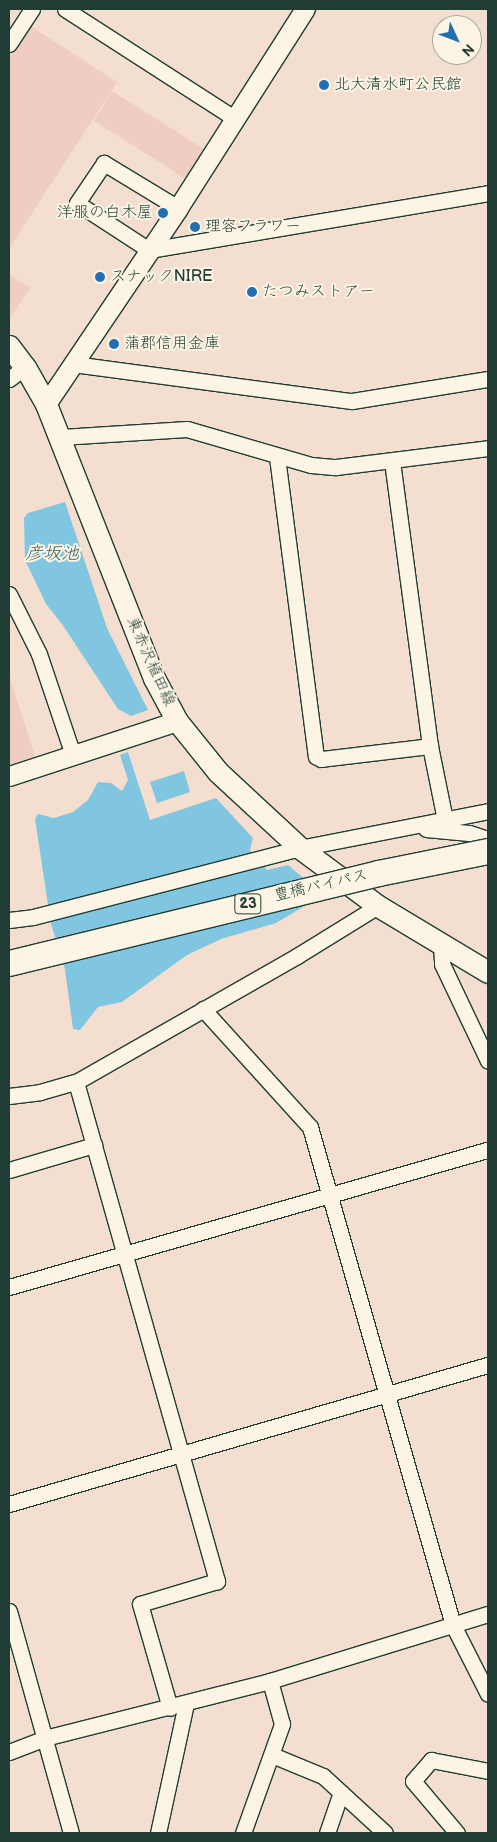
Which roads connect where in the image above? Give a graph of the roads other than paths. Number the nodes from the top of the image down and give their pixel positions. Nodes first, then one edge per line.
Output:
1 (32, 9) edge
2 (64, 9) edge
3 (304, 9) edge
4 (9, 44) edge
5 (236, 119) junction
6 (488, 193) edge
7 (178, 208) junction
8 (149, 250) junction
9 (9, 346) edge
10 (73, 364) junction
11 (17, 373) edge
12 (488, 379) edge
13 (46, 404) junction
14 (60, 437) junction
15 (488, 448) edge
16 (277, 457) junction
17 (392, 461) junction
18 (9, 594) edge
19 (13, 612) edge
20 (177, 722) junction
21 (430, 746) junction
22 (73, 755) junction
23 (9, 776) edge
24 (488, 811) edge
25 (445, 820) junction
26 (396, 831) junction
27 (488, 839) edge
28 (300, 848) junction
29 (488, 851) edge
30 (378, 906) junction
31 (32, 917) junction
32 (9, 920) edge
33 (9, 926) edge
34 (441, 943) junction
35 (9, 963) edge
36 (488, 972) edge
37 (202, 1009) junction
38 (488, 1061) edge
39 (76, 1082) junction
40 (9, 1096) edge
41 (94, 1145) junction
42 (488, 1150) edge
43 (9, 1170) edge
44 (330, 1196) junction
45 (124, 1253) junction
46 (9, 1288) edge
47 (488, 1365) edge
48 (386, 1396) junction
49 (181, 1455) junction
50 (9, 1504) edge
51 (9, 1611) edge
52 (488, 1614) edge
53 (453, 1625) junction
54 (270, 1682) junction
55 (488, 1694) edge
56 (186, 1704) junction
57 (170, 1708) junction
58 (45, 1738) junction
59 (9, 1752) edge
60 (272, 1755) junction
61 (488, 1771) edge
62 (341, 1792) junction
63 (72, 1833) edge
64 (158, 1833) edge
65 (244, 1833) edge
66 (327, 1833) edge
67 (385, 1833) edge
68 (457, 1833) edge

1 - 4 street
2 - 5 street
3 - 5 street
5 - 7 street
6 - 8 street
7 - 8 street
7 - 8 street
8 - 10 street
9 - 11 main road, 東赤沢植田線
10 - 12 street
10 - 13 street
11 - 13 main road, 東赤沢植田線
13 - 14 main road, 東赤沢植田線
14 - 16 street
14 - 20 main road, 東赤沢植田線
15 - 17 street
16 - 17 street
16 - 21 street
17 - 21 street
18 - 19 street
19 - 22 street
20 - 22 street
20 - 28 main road, 東赤沢植田線
21 - 25 street
22 - 23 street
24 - 25 street
25 - 26 street
26 - 27 street
26 - 28 street
28 - 30 main road, 東赤沢植田線
28 - 31 street
29 - 35 highway, 豊橋バイパス / 23, bridge
30 - 34 main road, 東赤沢植田線
30 - 37 street
31 - 32 street
31 - 33 street
34 - 36 main road, 東赤沢植田線
34 - 38 street
37 - 39 street
37 - 44 street
39 - 40 street
39 - 41 street
41 - 43 street
41 - 45 street
42 - 44 street
44 - 45 street
44 - 48 street
45 - 46 street
45 - 49 street
47 - 48 street
48 - 49 street
48 - 53 street
49 - 50 street
49 - 57 street
51 - 58 street
52 - 53 street
53 - 54 street
53 - 55 street
54 - 56 street
54 - 60 street
56 - 57 street
56 - 64 street
57 - 58 street
58 - 59 street
58 - 63 street
60 - 62 street
60 - 65 street
61 - 68 street
62 - 66 street
62 - 67 street

